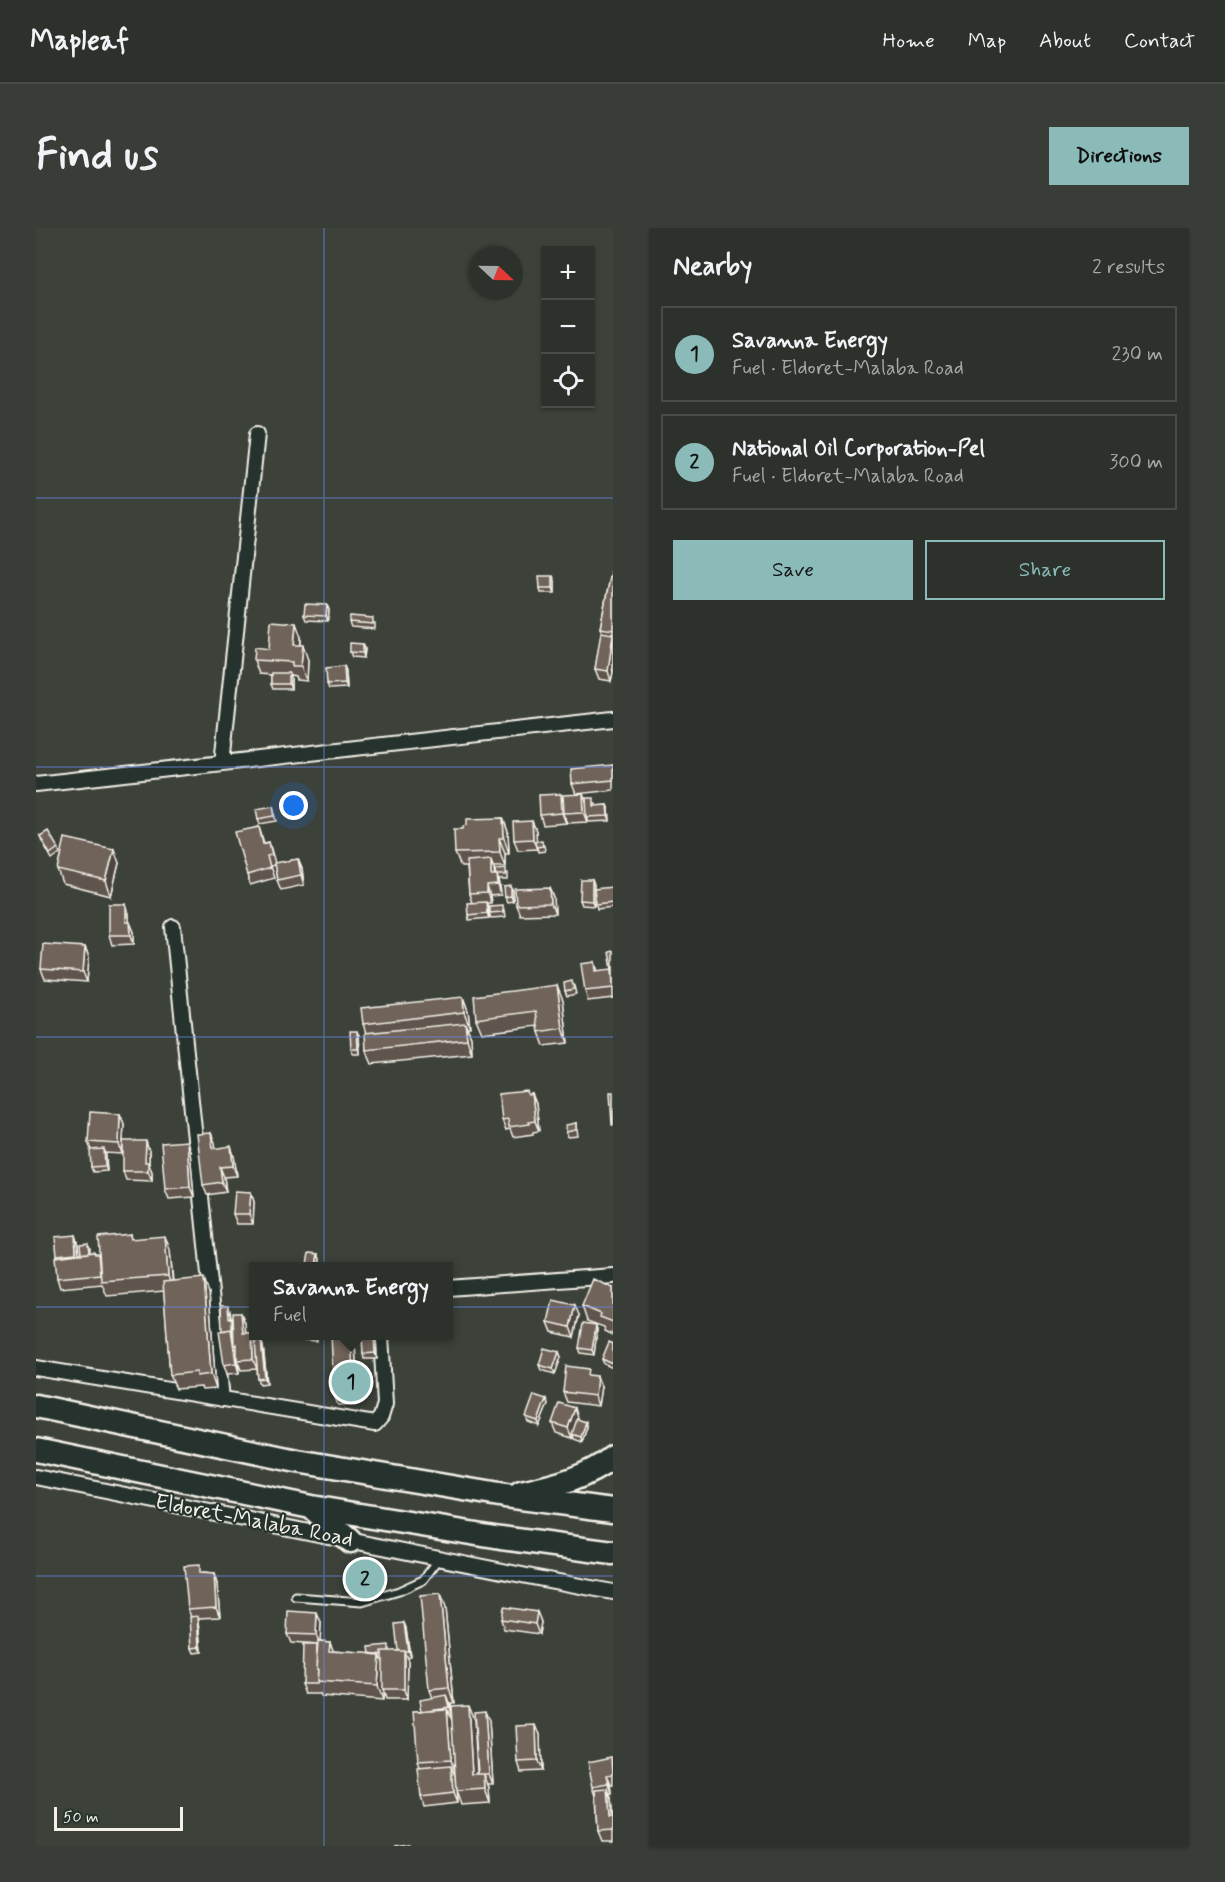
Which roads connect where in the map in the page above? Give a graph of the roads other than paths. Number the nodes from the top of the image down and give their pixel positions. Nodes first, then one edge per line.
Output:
1 (257, 434) dead end
2 (613, 719) edge
3 (222, 763) junction
4 (36, 784) edge
5 (173, 927) dead end
6 (613, 1276) edge
7 (453, 1288) edge
8 (381, 1340) edge
9 (36, 1368) edge
10 (222, 1399) junction
11 (36, 1406) edge
12 (36, 1450) edge
13 (613, 1457) edge
14 (36, 1477) edge
15 (505, 1496) junction
16 (311, 1507) junction
17 (613, 1510) edge
18 (350, 1541) junction
19 (613, 1553) edge
20 (439, 1559) junction
21 (613, 1592) edge
22 (296, 1597) dead end

1 - 3 street
2 - 3 street
3 - 4 street
5 - 10 street
6 - 7 street
8 - 10 street
9 - 10 street
11 - 15 highway
12 - 16 highway, Eldoret-Malaba Road
13 - 15 highway
14 - 18 street, Eldoret-Malaba Road
15 - 17 highway
16 - 18 highway
16 - 19 highway, Eldoret-Malaba Road
18 - 20 street, Eldoret-Malaba Road
20 - 21 street, Eldoret-Malaba Road
20 - 22 lane

